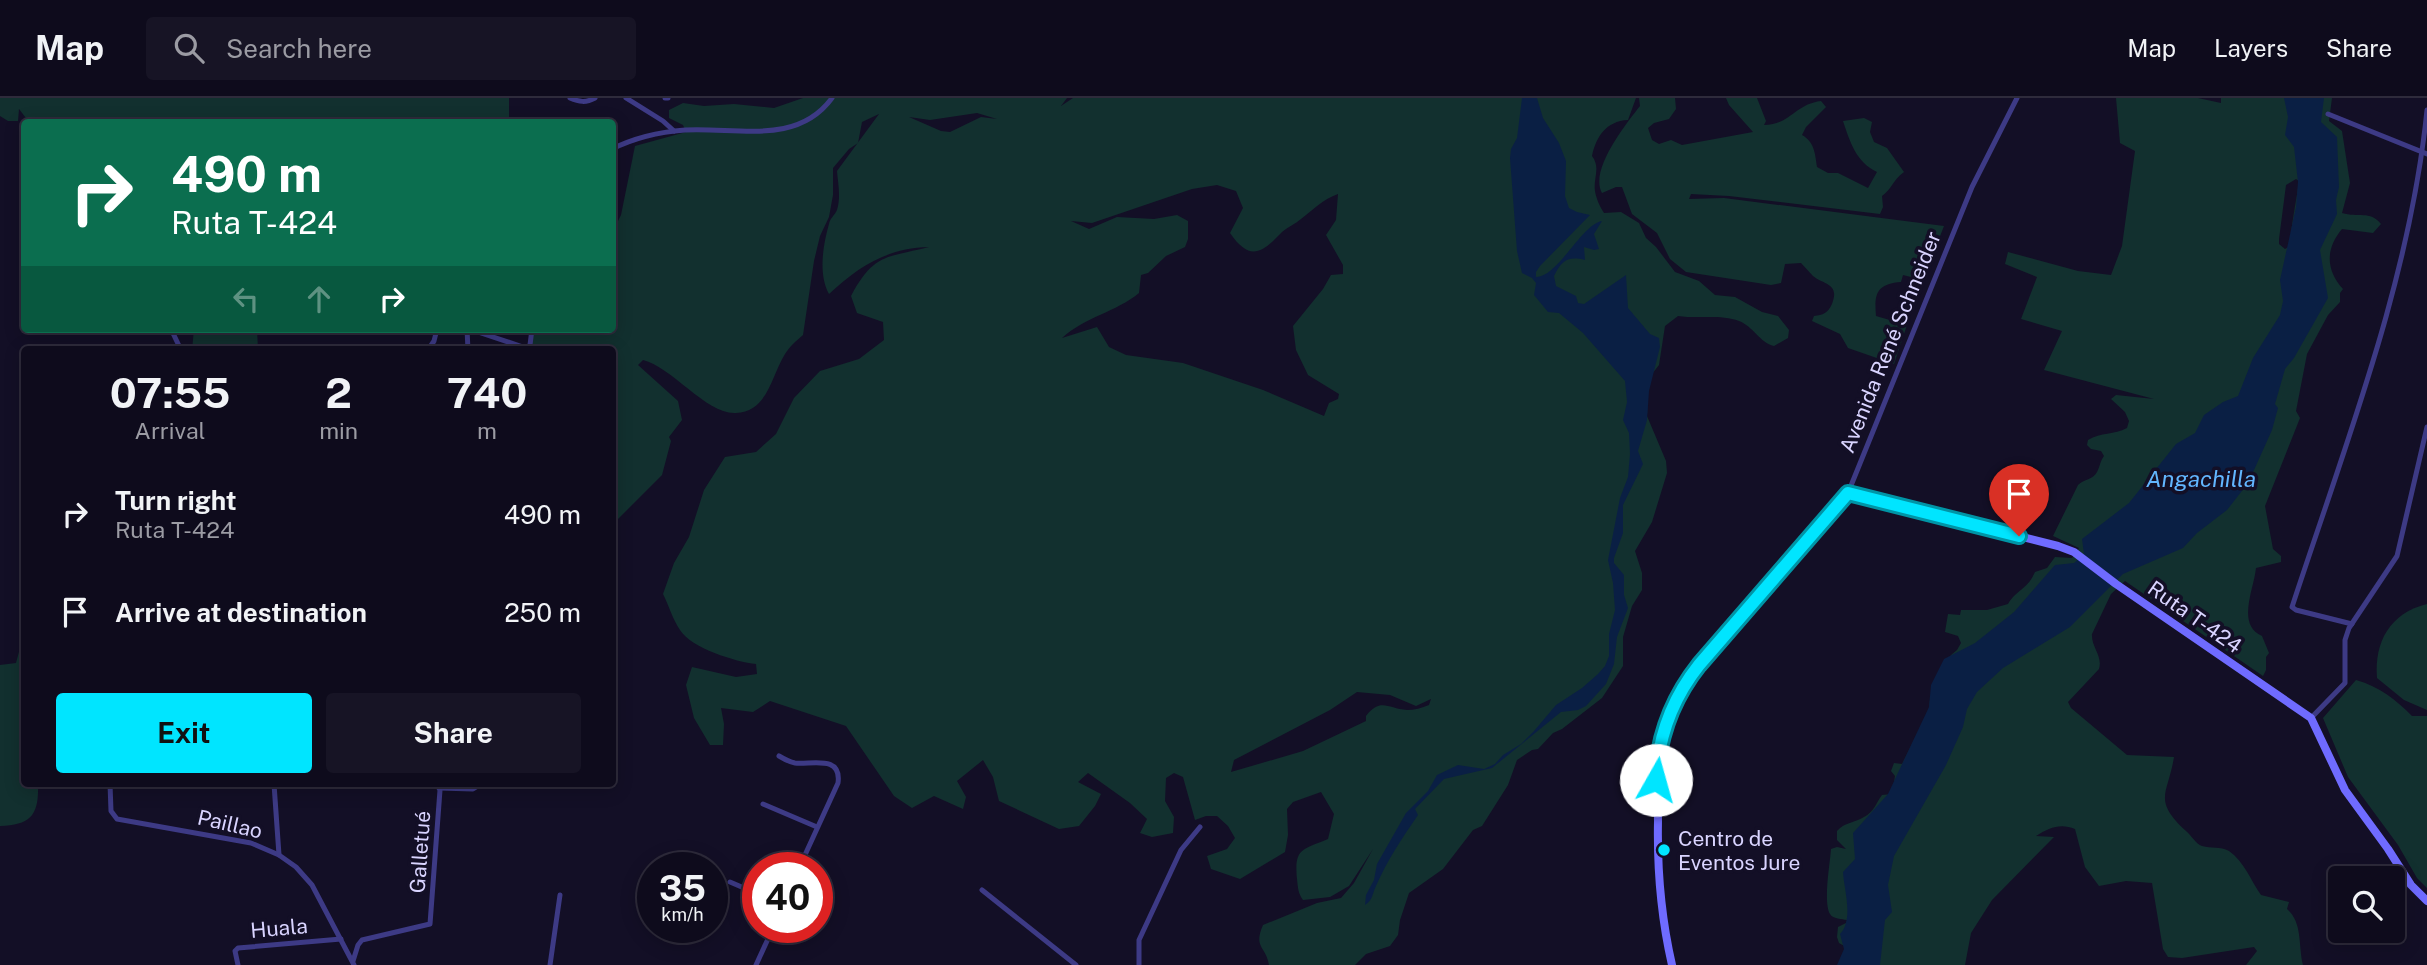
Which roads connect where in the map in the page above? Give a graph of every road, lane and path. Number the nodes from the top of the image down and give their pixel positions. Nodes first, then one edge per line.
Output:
1 (570, 98) edge
2 (595, 98) edge
3 (832, 98) edge
4 (2017, 98) edge
5 (629, 99) edge
6 (2427, 110) edge
7 (2328, 114) dead end
8 (674, 131) junction
9 (616, 147) edge
10 (2425, 154) edge
11 (480, 333) edge
12 (520, 346) edge
13 (2427, 427) edge
14 (1848, 493) junction
15 (2351, 624) junction
16 (2311, 718) junction
17 (779, 756) dead end
18 (110, 787) edge
19 (274, 787) edge
20 (438, 787) edge
21 (450, 787) edge
22 (476, 787) edge
23 (763, 804) dead end
24 (817, 827) junction
25 (1200, 827) dead end
26 (806, 852) edge
27 (279, 855) junction
28 (730, 882) dead end
29 (742, 887) edge
30 (982, 890) dead end
31 (560, 895) dead end
32 (2427, 901) edge
33 (341, 939) junction
34 (766, 943) edge
35 (354, 963) edge
36 (237, 965) edge
37 (550, 965) edge
38 (756, 965) edge
39 (1076, 965) edge
40 (1139, 965) edge
41 (1672, 965) edge

1 - 2 street
3 - 8 street
4 - 14 street, Avenida René Schneider
5 - 8 street
6 - 10 street
7 - 10 street
8 - 9 street
10 - 15 street
11 - 12 street
13 - 15 street
14 - 16 street, Ruta T-424
14 - 41 street, Avenida René Schneider
15 - 16 street
16 - 32 street
17 - 24 street
18 - 27 street, Paillao
19 - 27 street
20 - 35 street, Galletué
21 - 22 street
23 - 24 street
24 - 26 street
25 - 40 street
27 - 33 street, Paillao
28 - 29 street
30 - 39 street
31 - 37 street
33 - 35 street, Paillao
33 - 36 street, Huala
34 - 38 street

